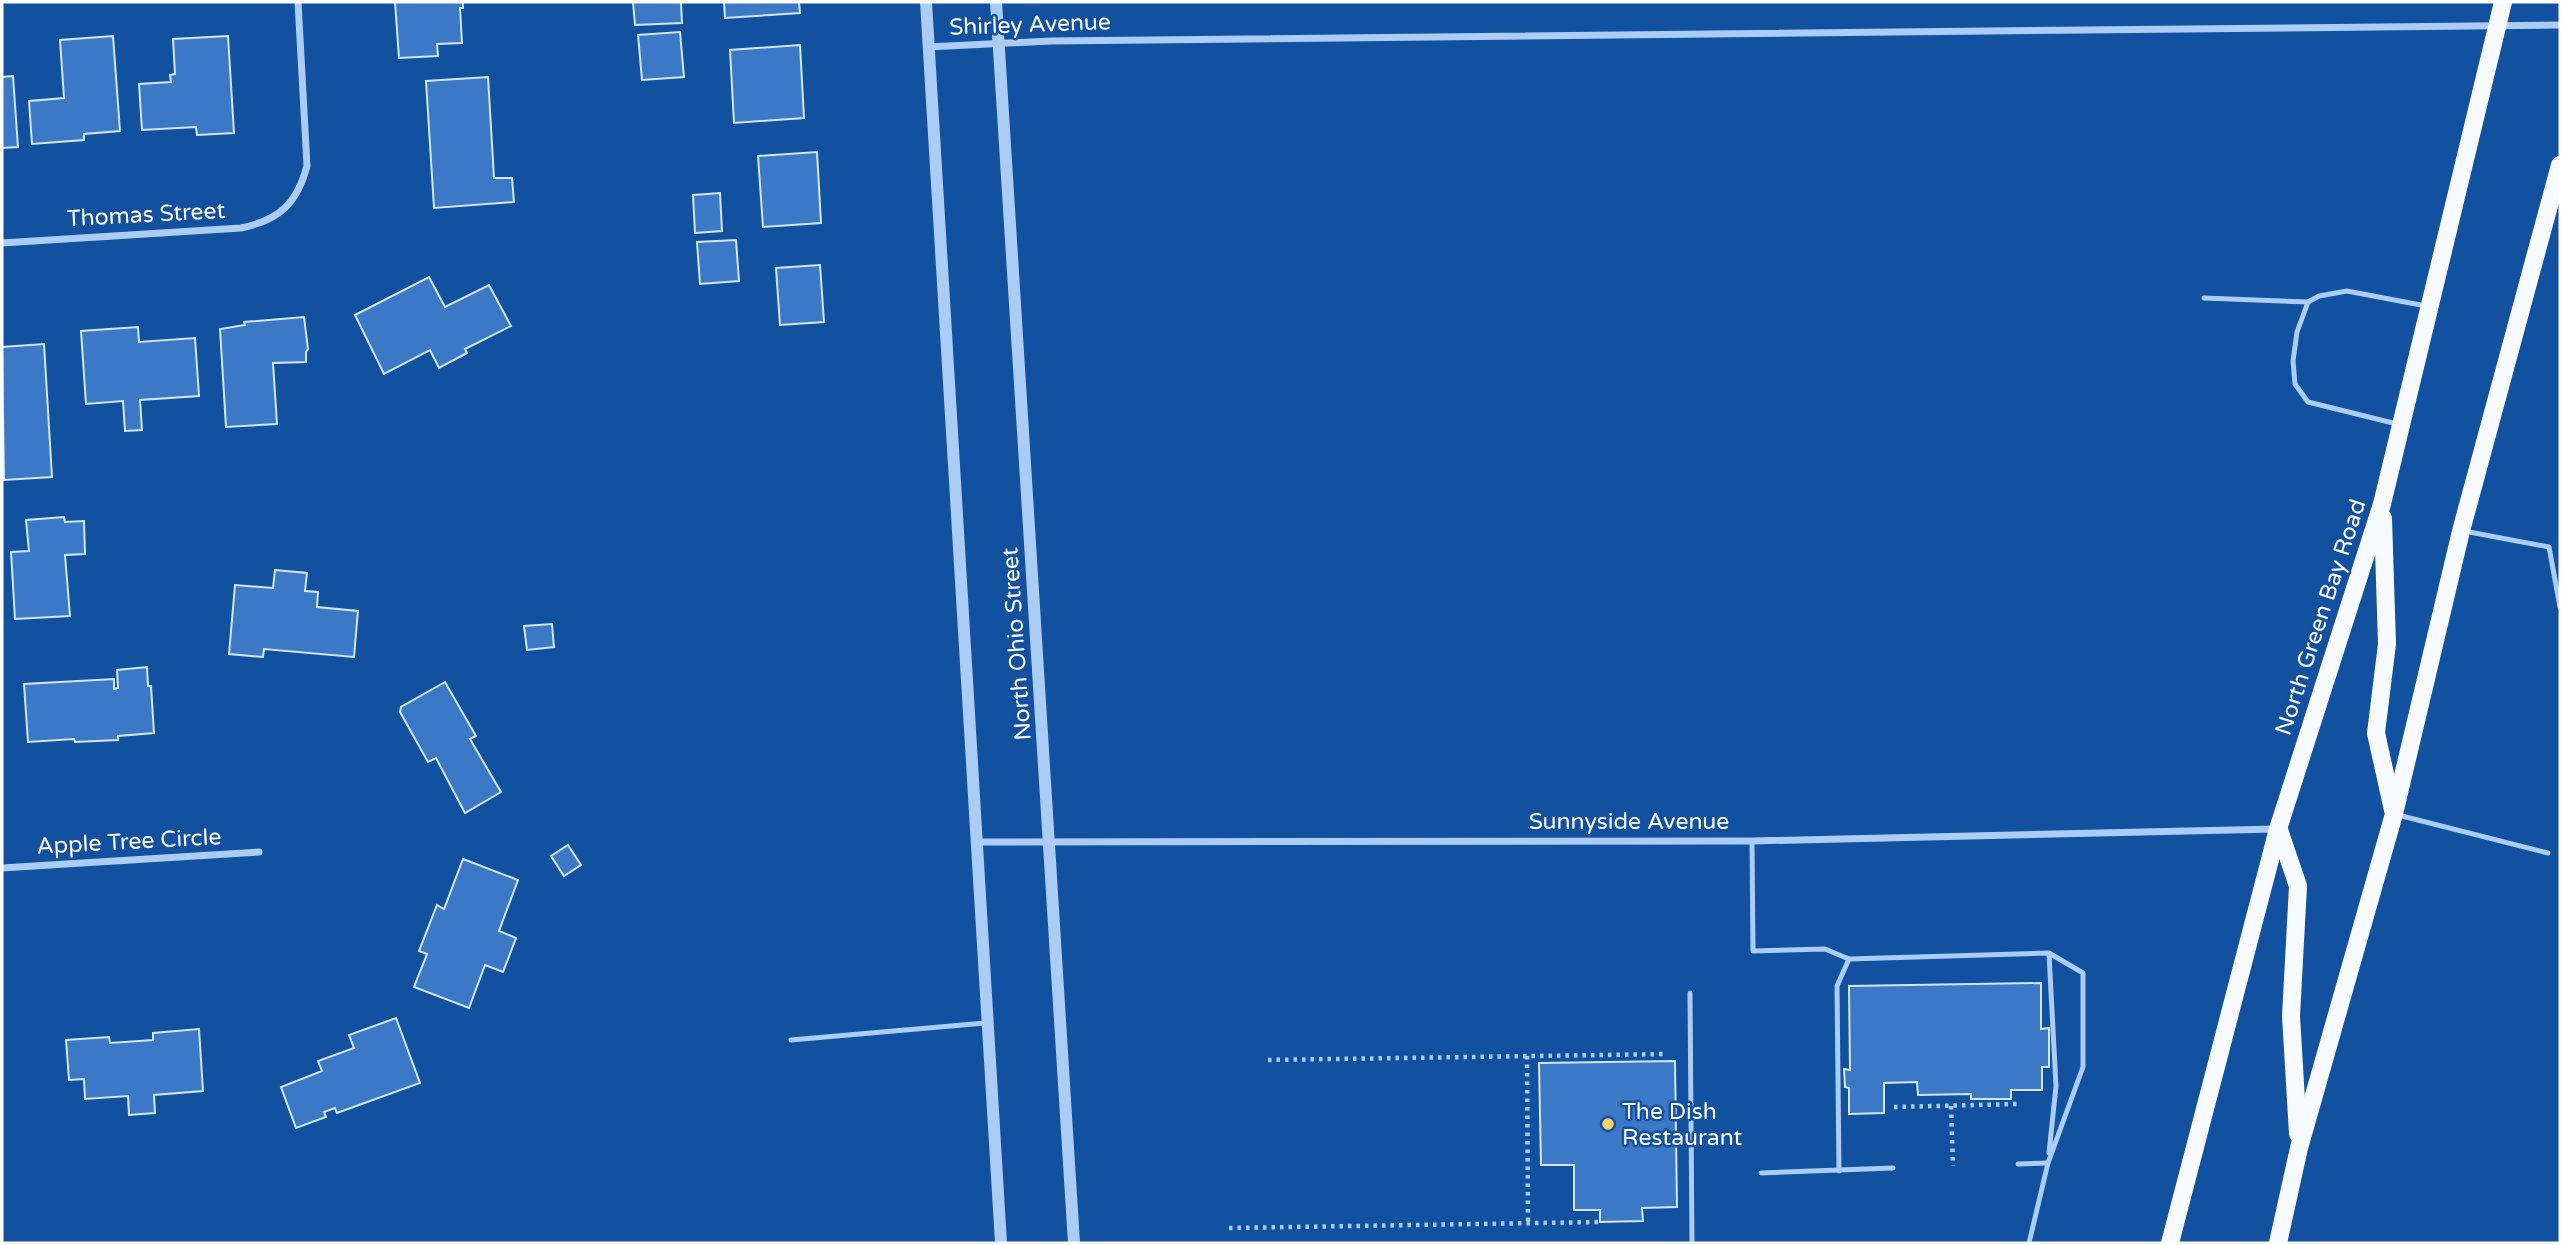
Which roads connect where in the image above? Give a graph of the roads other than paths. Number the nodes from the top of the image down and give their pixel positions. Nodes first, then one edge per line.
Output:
1 (298, 2) edge
2 (926, 2) edge
3 (996, 2) edge
4 (2503, 2) edge
5 (2560, 25) edge
6 (2497, 26) junction
7 (998, 43) junction
8 (928, 47) junction
9 (2560, 165) edge
10 (2, 243) edge
11 (2204, 298) dead end
12 (2308, 302) junction
13 (2428, 307) junction
14 (2400, 425) junction
15 (2382, 504) junction
16 (2461, 531) junction
17 (2560, 607) edge
18 (2394, 814) junction
19 (2278, 829) junction
20 (1050, 841) junction
21 (1752, 841) junction
22 (979, 842) junction
23 (259, 852) dead end
24 (2548, 853) dead end
25 (2, 868) edge
26 (2049, 953) junction
27 (1849, 958) junction
28 (1690, 993) dead end
29 (989, 1022) junction
30 (791, 1040) dead end
31 (2299, 1148) junction
32 (2048, 1163) junction
33 (2018, 1164) dead end
34 (1893, 1168) dead end
35 (1839, 1171) junction
36 (1761, 1173) dead end
37 (1001, 1243) edge
38 (1074, 1243) edge
39 (1692, 1243) edge
40 (2029, 1243) edge
41 (2170, 1243) edge
42 (2278, 1243) edge

1 - 10 street, Thomas Street
2 - 8 street
3 - 7 street, North Ohio Street
4 - 6 main road, North Green Bay Road
5 - 6 street, Shirley Avenue
6 - 7 street, Shirley Avenue
6 - 13 main road, North Green Bay Road
7 - 8 street, Shirley Avenue
7 - 20 street, North Ohio Street
8 - 22 street
9 - 16 main road
11 - 12 lane
12 - 13 lane
12 - 14 lane
13 - 14 main road, North Green Bay Road
14 - 15 main road, North Green Bay Road
15 - 18 main road
15 - 19 main road, North Green Bay Road
16 - 17 lane
16 - 18 main road
18 - 24 lane
18 - 31 main road
19 - 21 street, Sunnyside Avenue
19 - 31 main road
19 - 41 main road, North Green Bay Road
20 - 21 street, Sunnyside Avenue
20 - 22 street, Sunnyside Avenue
20 - 38 street, North Ohio Street
21 - 27 lane
22 - 29 street
23 - 25 street, Apple Tree Circle
26 - 27 lane
26 - 32 lane
26 - 32 lane
27 - 35 lane
28 - 39 lane
29 - 30 lane
29 - 37 street
31 - 42 main road
32 - 33 lane
32 - 40 lane
34 - 35 lane
35 - 36 lane

